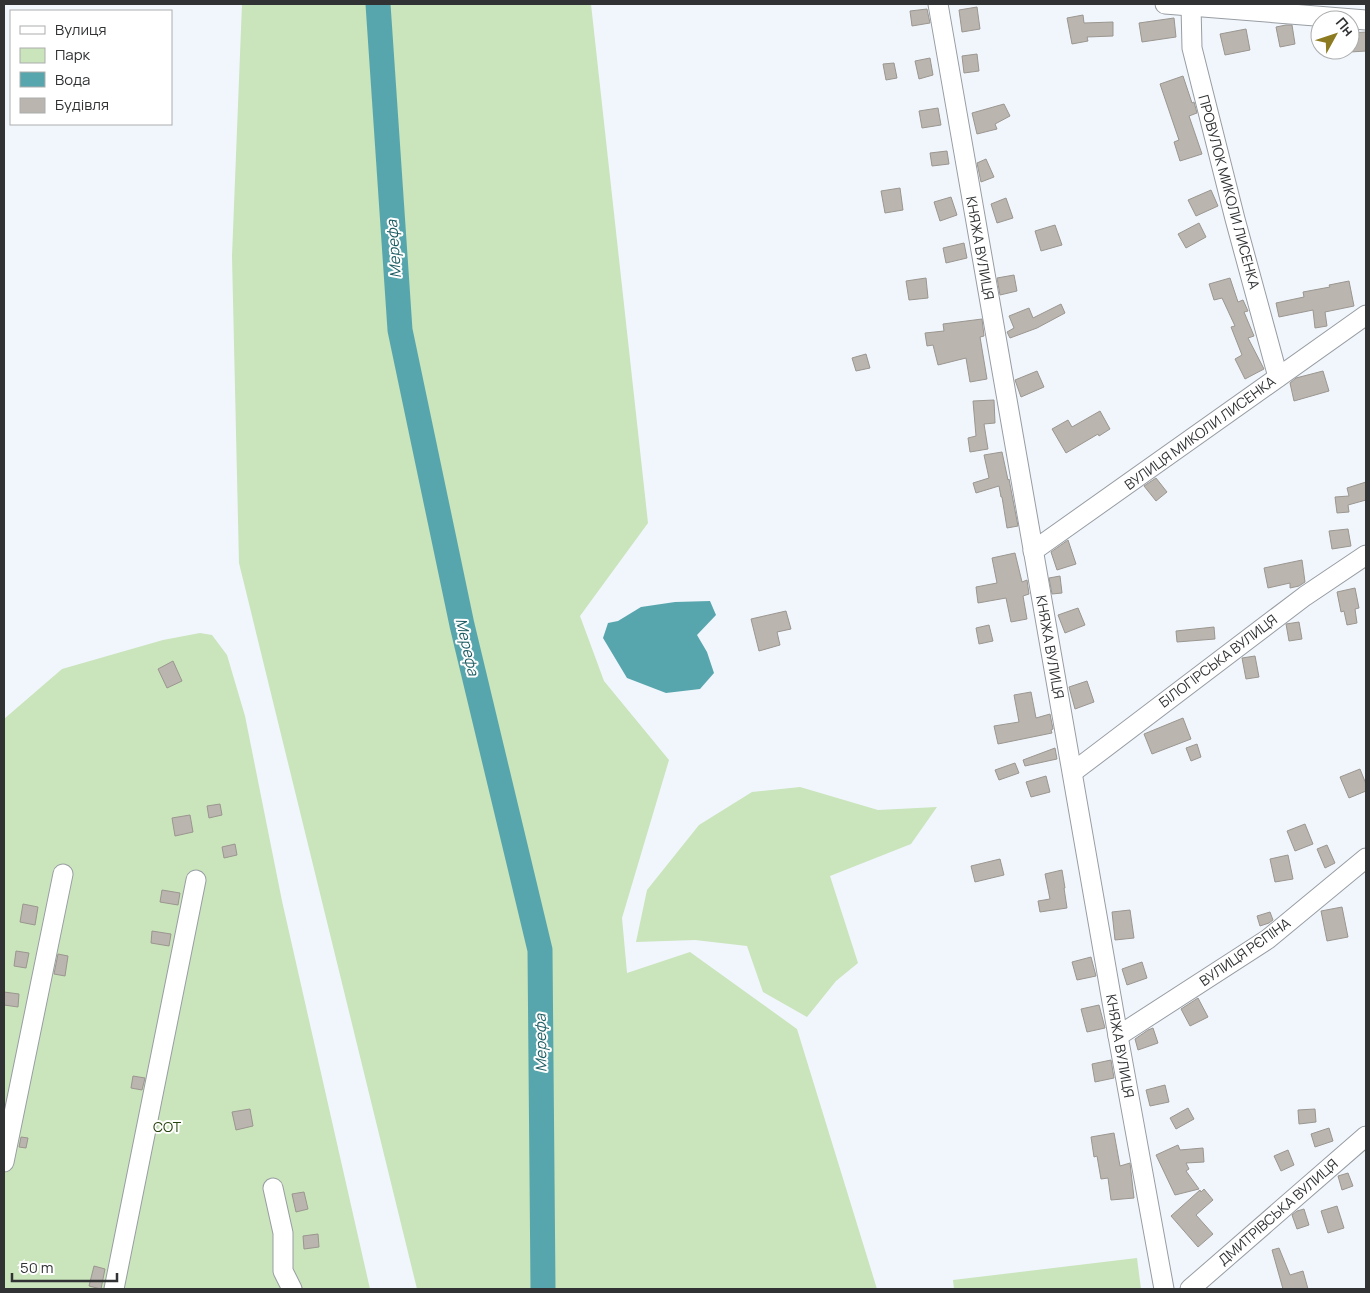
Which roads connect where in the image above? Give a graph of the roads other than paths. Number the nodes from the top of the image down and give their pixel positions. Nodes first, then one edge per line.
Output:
1 (938, 4) edge
2 (1165, 4) edge
3 (1192, 6) junction
4 (1366, 20) edge
5 (1366, 315) edge
6 (1278, 377) junction
7 (1033, 551) junction
8 (1366, 555) edge
9 (1072, 772) junction
10 (1366, 858) edge
11 (62, 874) dead end
12 (196, 880) dead end
13 (1118, 1036) junction
14 (1366, 1136) edge
15 (4, 1162) edge
16 (273, 1188) dead end
17 (114, 1289) edge
18 (292, 1289) edge
19 (1164, 1289) edge
20 (1190, 1289) edge

1 - 7 street, КНЯЖА ВУЛИЦЯ
2 - 3 street
3 - 4 street
3 - 6 street, ПРОВУЛОК МИКОЛИ ЛИСЕНКА
5 - 6 street, ВУЛИЦЯ МИКОЛИ ЛИСЕНКА
6 - 7 street, ВУЛИЦЯ МИКОЛИ ЛИСЕНКА
7 - 9 street, КНЯЖА ВУЛИЦЯ
8 - 9 street, БІЛОГІРСЬКА ВУЛИЦЯ
9 - 13 street, КНЯЖА ВУЛИЦЯ
10 - 13 street, ВУЛИЦЯ РЄПІНА
11 - 15 street
12 - 17 street
13 - 19 street, КНЯЖА ВУЛИЦЯ
14 - 20 street, ДМИТРІВСЬКА ВУЛИЦЯ
16 - 18 street

